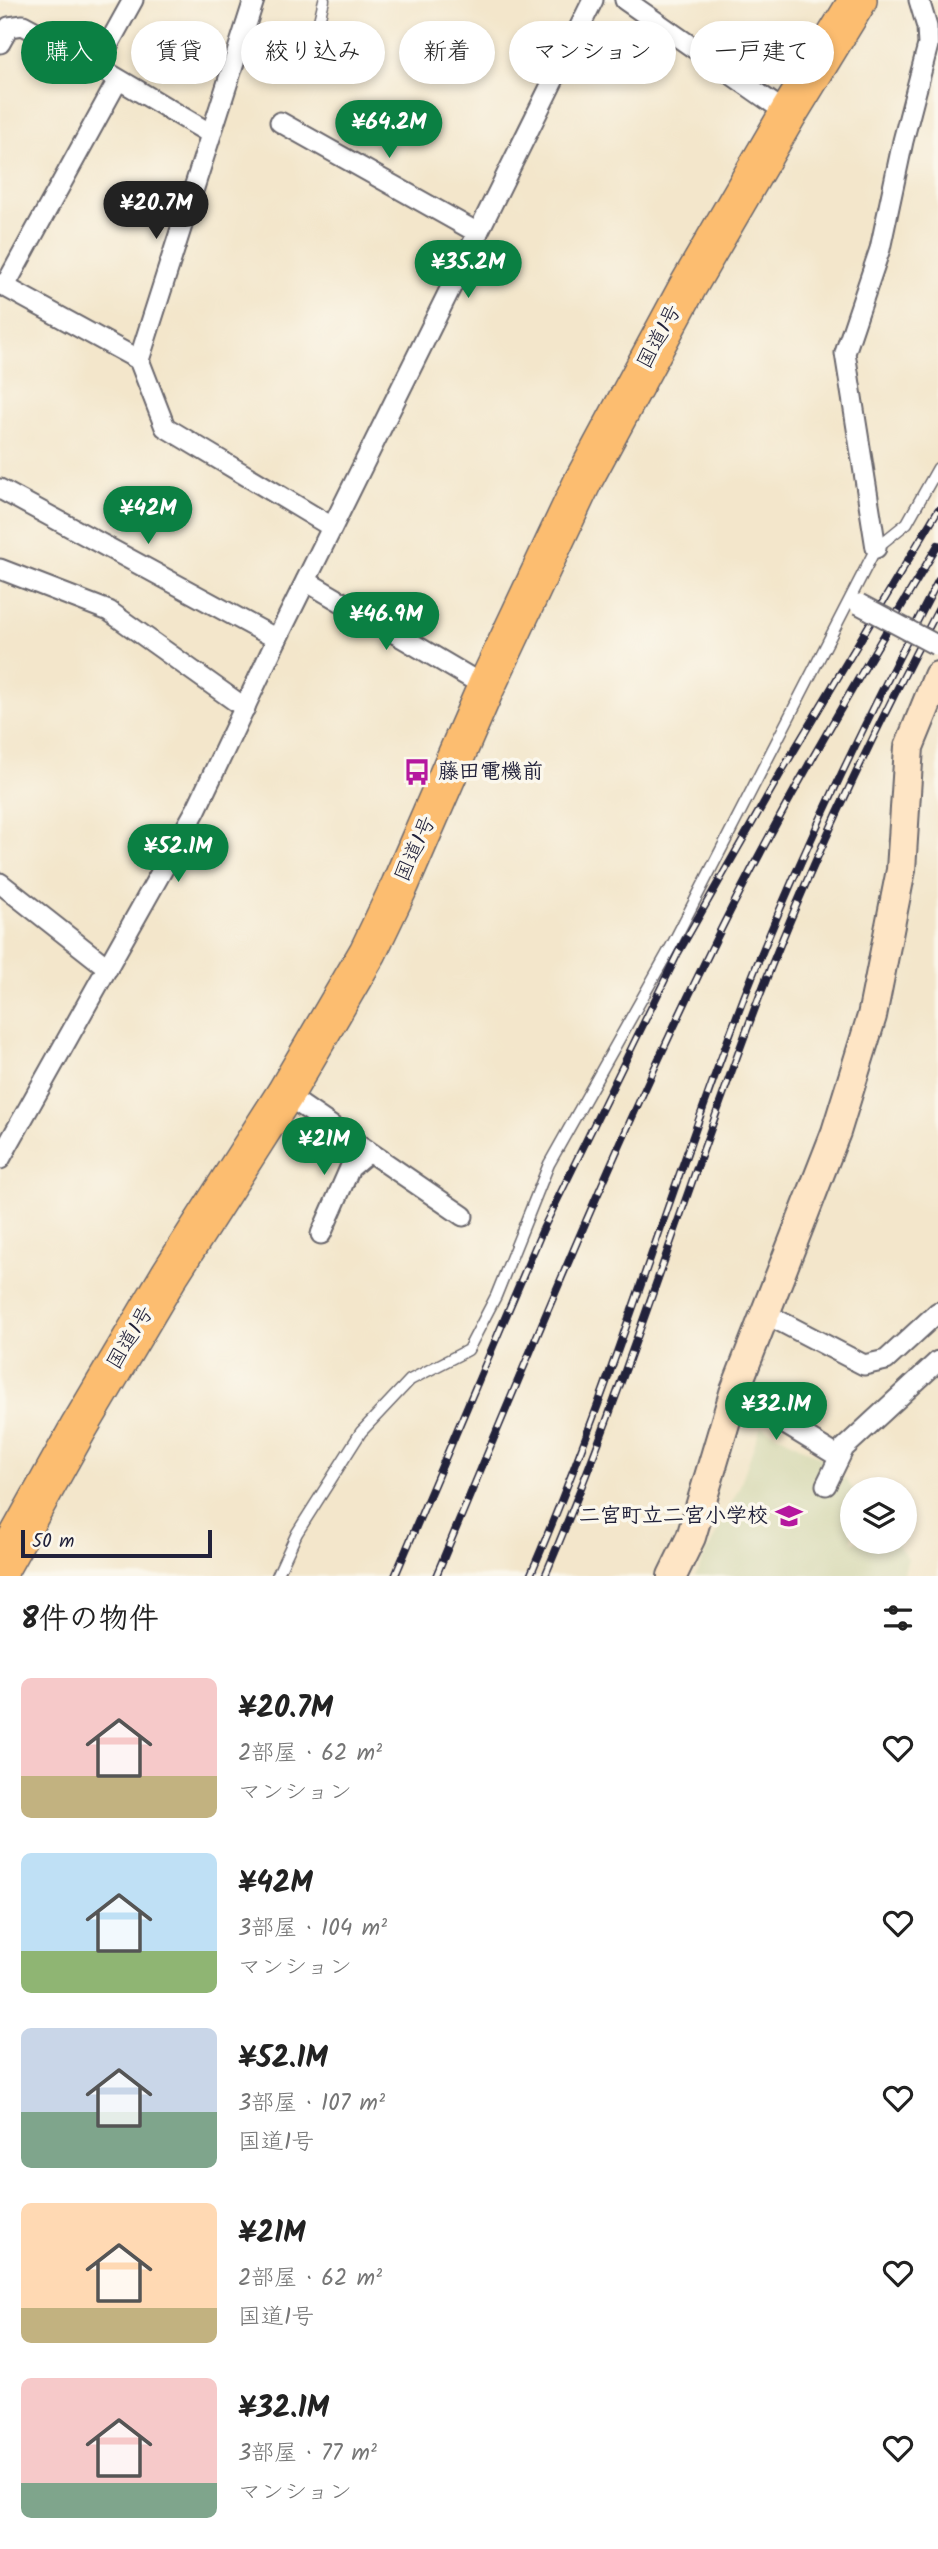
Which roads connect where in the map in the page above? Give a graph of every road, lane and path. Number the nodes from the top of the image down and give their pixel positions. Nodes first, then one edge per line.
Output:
1 (133, 0) edge
2 (254, 0) edge
3 (324, 0) edge
4 (593, 0) edge
5 (625, 0) edge
6 (858, 0) edge
7 (919, 0) edge
8 (319, 21) edge
9 (21, 24) edge
10 (117, 29) edge
11 (0, 43) edge
12 (118, 80) joint
13 (788, 114) junction
14 (280, 122) dead end
15 (211, 134) junction
16 (478, 233) junction
17 (2, 285) edge
18 (139, 360) junction
19 (938, 468) edge
20 (0, 489) edge
21 (332, 527) junction
22 (876, 548) junction
23 (0, 569) edge
24 (306, 581) junction
25 (859, 604) dead end
26 (277, 639) junction
27 (936, 645) dead end
28 (938, 676) edge
29 (486, 687) junction
30 (245, 708) junction
31 (0, 883) edge
32 (108, 968) junction
33 (285, 1094) junction
34 (369, 1152) junction
35 (0, 1159) edge
36 (463, 1216) dead end
37 (321, 1234) dead end
38 (938, 1312) edge
39 (766, 1314) junction
40 (938, 1361) edge
41 (734, 1393) junction
42 (839, 1457) junction
43 (826, 1485) dead end
44 (0, 1569) edge
45 (277, 1576) edge
46 (672, 1576) edge

1 - 10 street
2 - 15 street
3 - 8 lane
4 - 16 street
5 - 13 street
6 - 13 highway, 国道1号
7 - 22 street
9 - 11 street
12 - 15 street
12 - 17 street
13 - 29 highway, 国道1号
14 - 16 street
15 - 18 street
16 - 21 street
17 - 18 street
18 - 21 street
19 - 22 lane
20 - 26 street
21 - 24 street
22 - 45 lane
23 - 30 street
24 - 26 street
24 - 29 street
25 - 27 street, bridge
26 - 30 street
28 - 39 street
29 - 33 highway, 国道1号
30 - 32 street
31 - 32 street
32 - 35 street
33 - 34 street
33 - 44 highway, 国道1号
34 - 36 street
34 - 37 street
38 - 39 street
39 - 41 street
40 - 42 street
41 - 42 street
41 - 46 street
42 - 43 street

